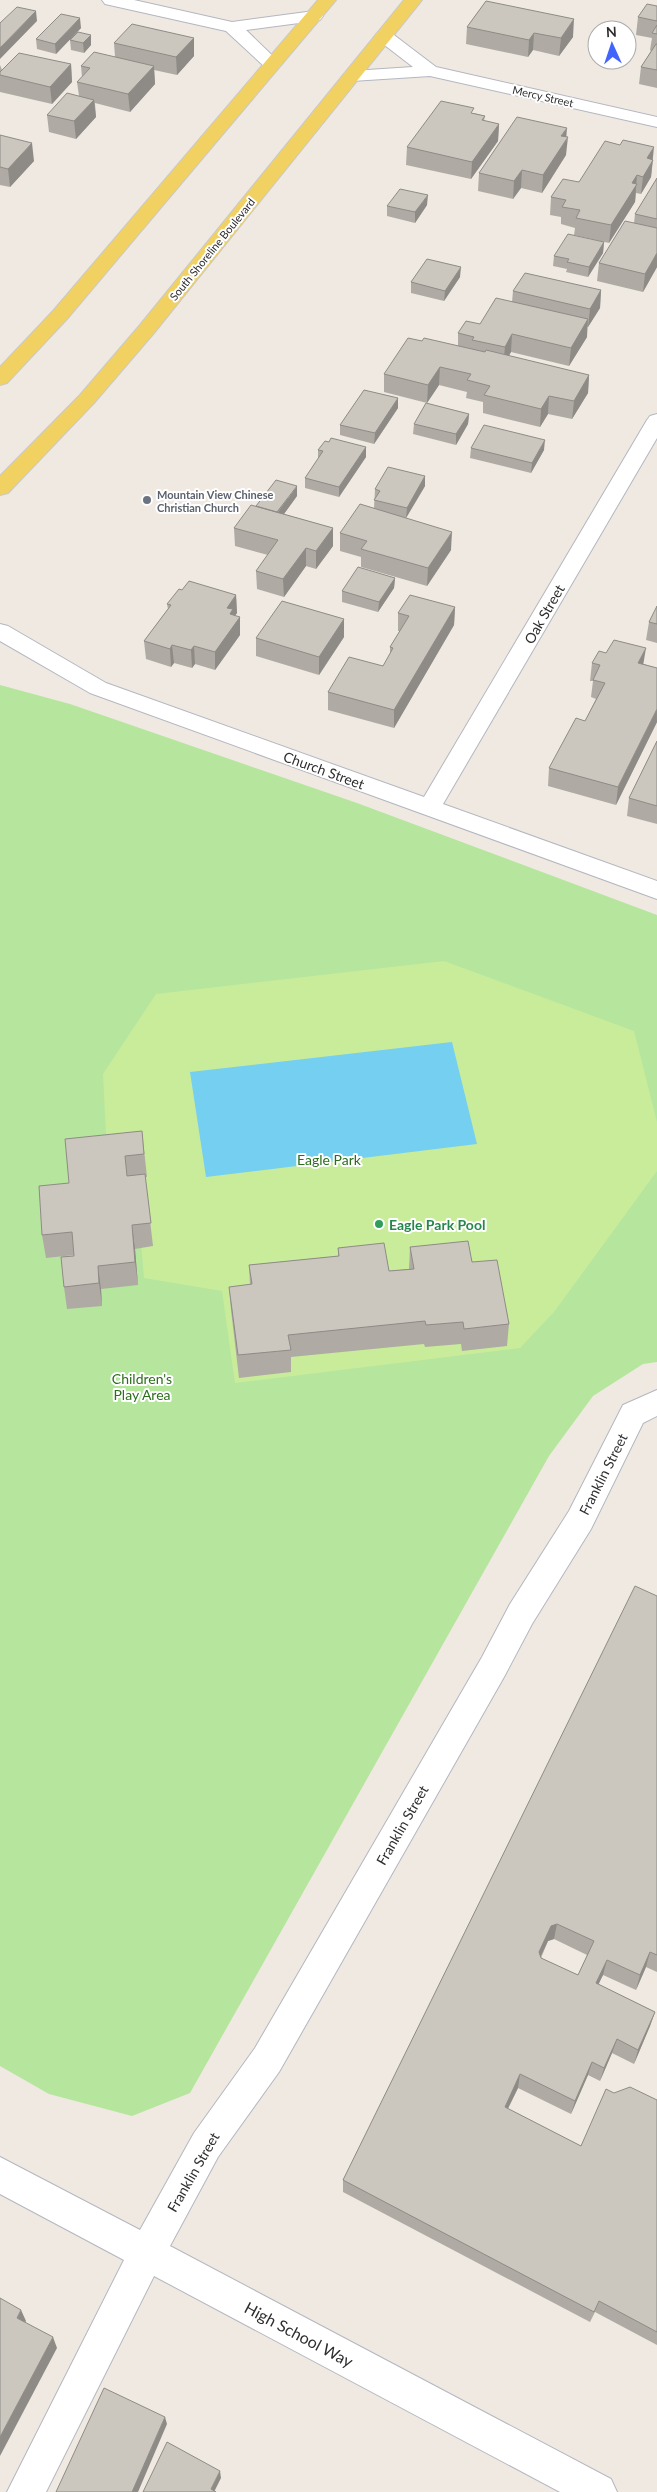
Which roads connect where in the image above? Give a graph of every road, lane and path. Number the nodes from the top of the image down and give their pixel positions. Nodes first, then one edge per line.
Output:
1 (111, 0) edge
2 (327, 0) edge
3 (413, 0) edge
4 (314, 16) junction
5 (232, 27) junction
6 (384, 36) junction
7 (272, 64) junction
8 (430, 71) junction
9 (352, 76) junction
10 (657, 122) edge
11 (0, 379) edge
12 (657, 420) edge
13 (0, 488) edge
14 (0, 631) edge
15 (429, 808) junction
16 (657, 890) edge
17 (657, 1402) edge
18 (0, 2175) edge
19 (147, 2253) junction
20 (26, 2492) edge
21 (598, 2492) edge

1 - 5 street
2 - 4 main road
3 - 6 main road, South Shoreline Boulevard
4 - 5 street
4 - 7 main road
5 - 7 street
6 - 8 street, Mercy Street
6 - 9 main road, South Shoreline Boulevard
7 - 11 main road
8 - 9 street, Mercy Street
8 - 10 street, Mercy Street
9 - 13 main road, South Shoreline Boulevard
12 - 15 street, Oak Street
14 - 15 street, Church Street
15 - 16 street, Church Street
17 - 19 street, Franklin Street
18 - 19 street, High School Way
19 - 20 street, Franklin Street
19 - 21 street, High School Way

